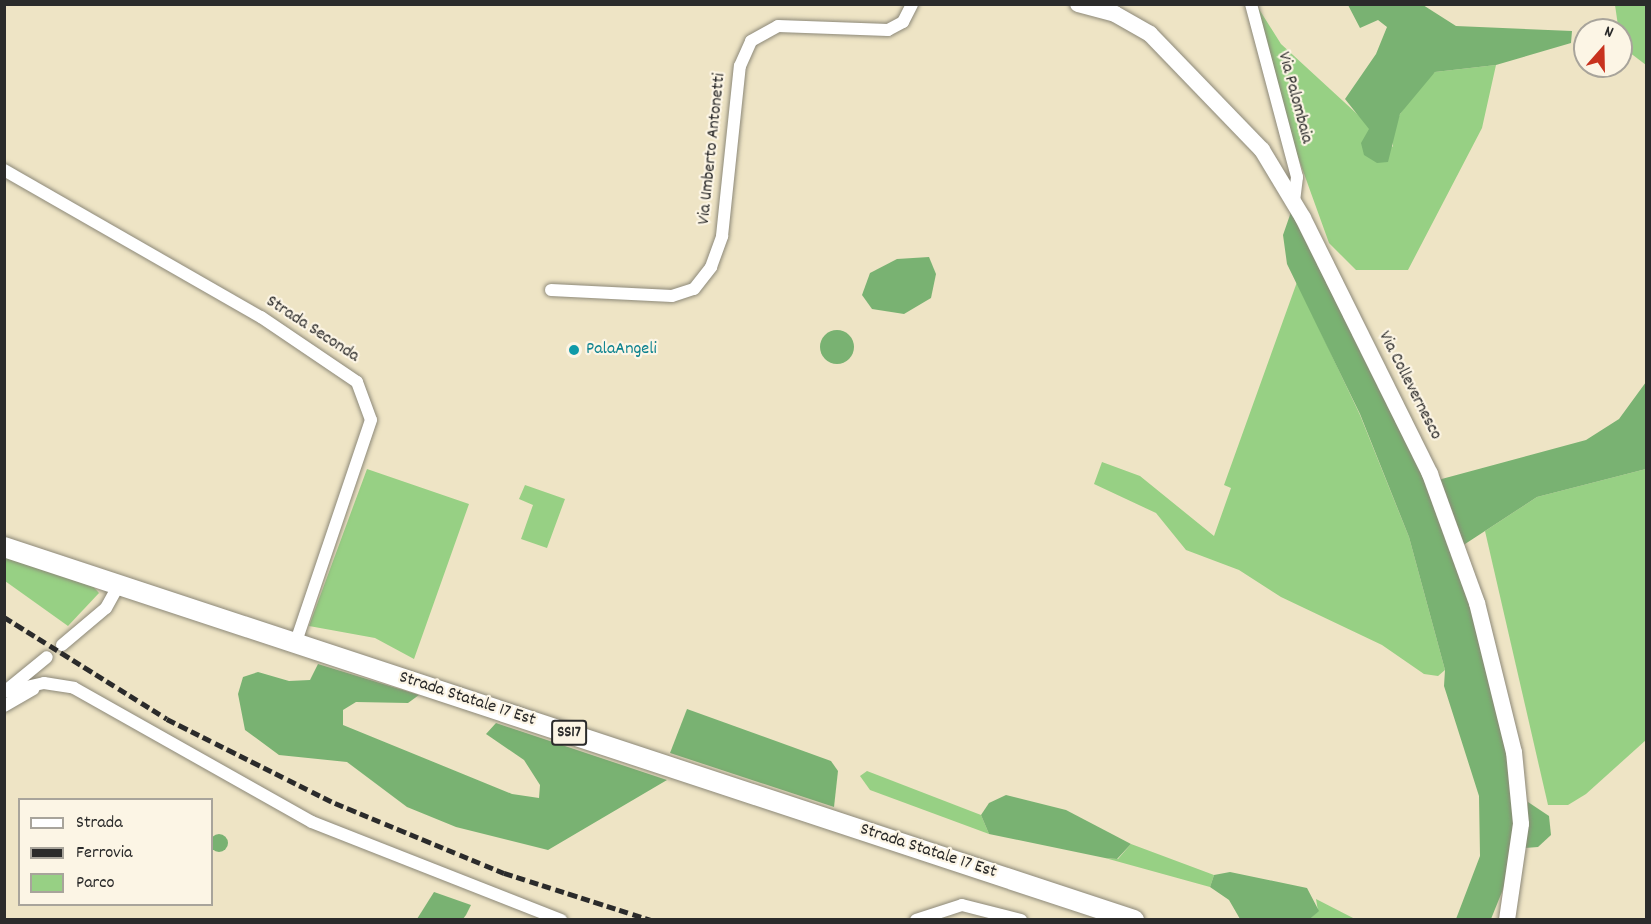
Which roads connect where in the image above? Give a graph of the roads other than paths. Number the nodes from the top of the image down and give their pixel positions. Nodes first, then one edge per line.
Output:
1 (912, 4) edge
2 (1078, 4) edge
3 (1251, 4) edge
4 (4, 170) edge
5 (1294, 201) junction
6 (551, 290) dead end
7 (4, 547) edge
8 (118, 586) junction
9 (62, 645) dead end
10 (295, 645) junction
11 (46, 657) dead end
12 (49, 683) junction
13 (4, 692) edge
14 (4, 706) edge
15 (1511, 889) junction
16 (561, 920) edge
17 (916, 920) edge
18 (1021, 920) edge
19 (1134, 920) edge
20 (1500, 920) edge
21 (1507, 920) edge

1 - 6 street, Via Umberto Antonetti
2 - 5 street, Via Collevernesco
3 - 5 street, Via Palombaia
4 - 10 street, Strada Seconda
5 - 15 street, Via Collevernesco
7 - 8 main road, Strada Statale 17 Est / SS17
8 - 9 street
8 - 10 main road, Strada Statale 17 Est / SS17
10 - 19 main road, Strada Statale 17 Est / SS17
11 - 13 street
12 - 13 street
12 - 14 street
12 - 16 street
15 - 20 street, Via Collevernesco
15 - 21 street, Via Collevernesco
17 - 18 street

